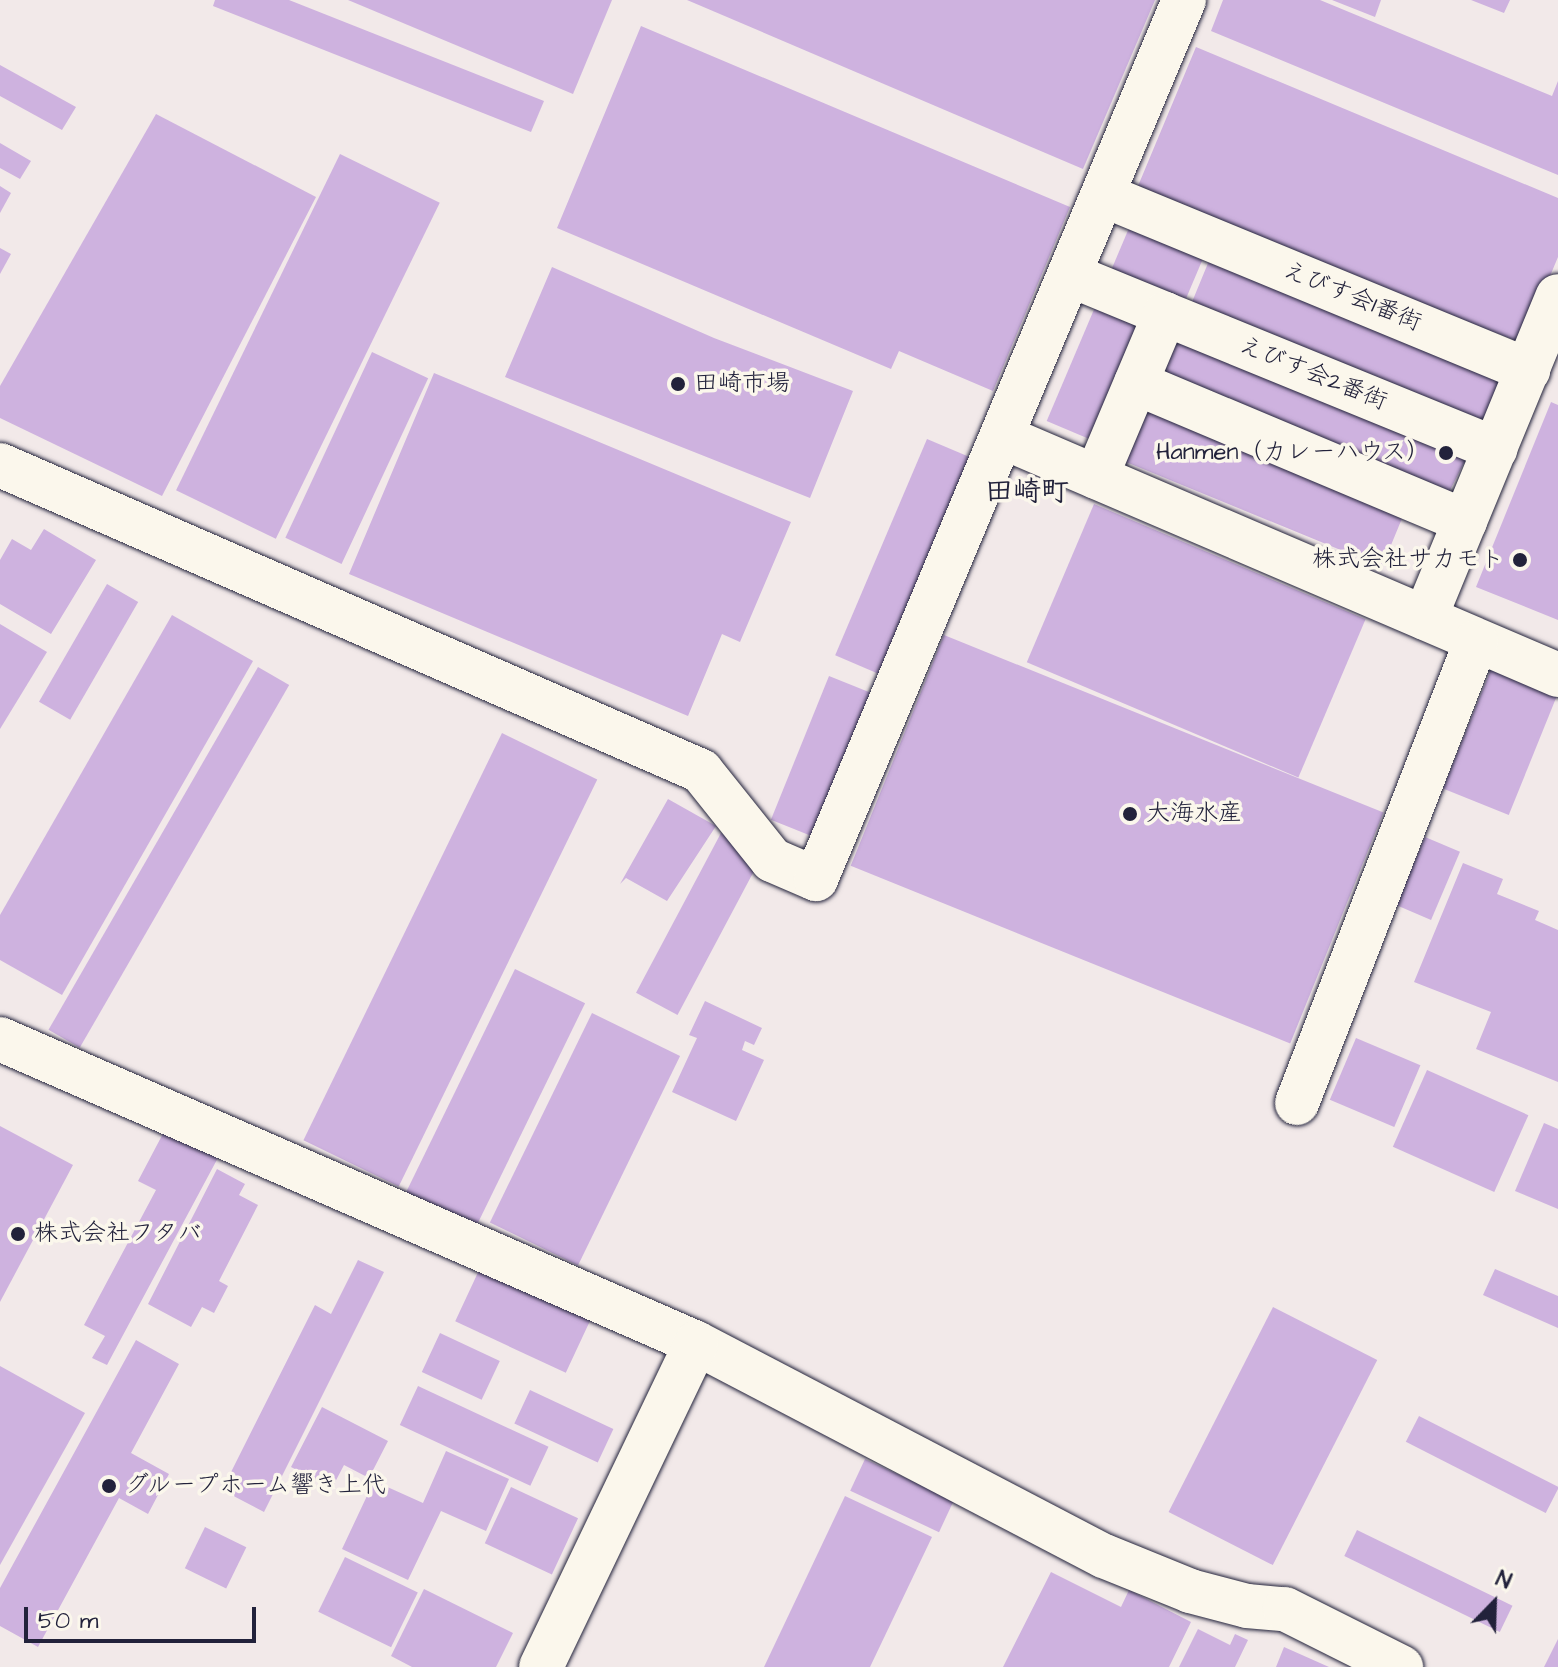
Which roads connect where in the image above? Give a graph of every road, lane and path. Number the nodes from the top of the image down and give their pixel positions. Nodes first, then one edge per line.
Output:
1 (1184, 0) edge
2 (1103, 195) junction
3 (1070, 275) junction
4 (1558, 296) edge
5 (1175, 318) junction
6 (1528, 370) junction
7 (1146, 387) junction
8 (1003, 437) junction
9 (1495, 449) junction
10 (0, 465) edge
11 (1096, 477) junction
12 (1465, 521) junction
13 (1425, 618) junction
14 (1476, 642) junction
15 (1558, 675) edge
16 (0, 1039) edge
17 (1297, 1103) dead end
18 (696, 1343) junction
19 (541, 1667) edge
20 (1401, 1667) edge

1 - 2 street
2 - 3 street
2 - 6 street, えびす会1番街
3 - 5 street, えびす会2番街
3 - 8 street
4 - 6 street
5 - 7 street
5 - 9 street, えびす会2番街
6 - 9 street
7 - 11 street
7 - 12 street
8 - 10 street
8 - 11 street
9 - 12 street
11 - 13 street
12 - 13 street
13 - 14 street
14 - 15 street
14 - 17 street
16 - 18 street
18 - 19 street
18 - 20 street

